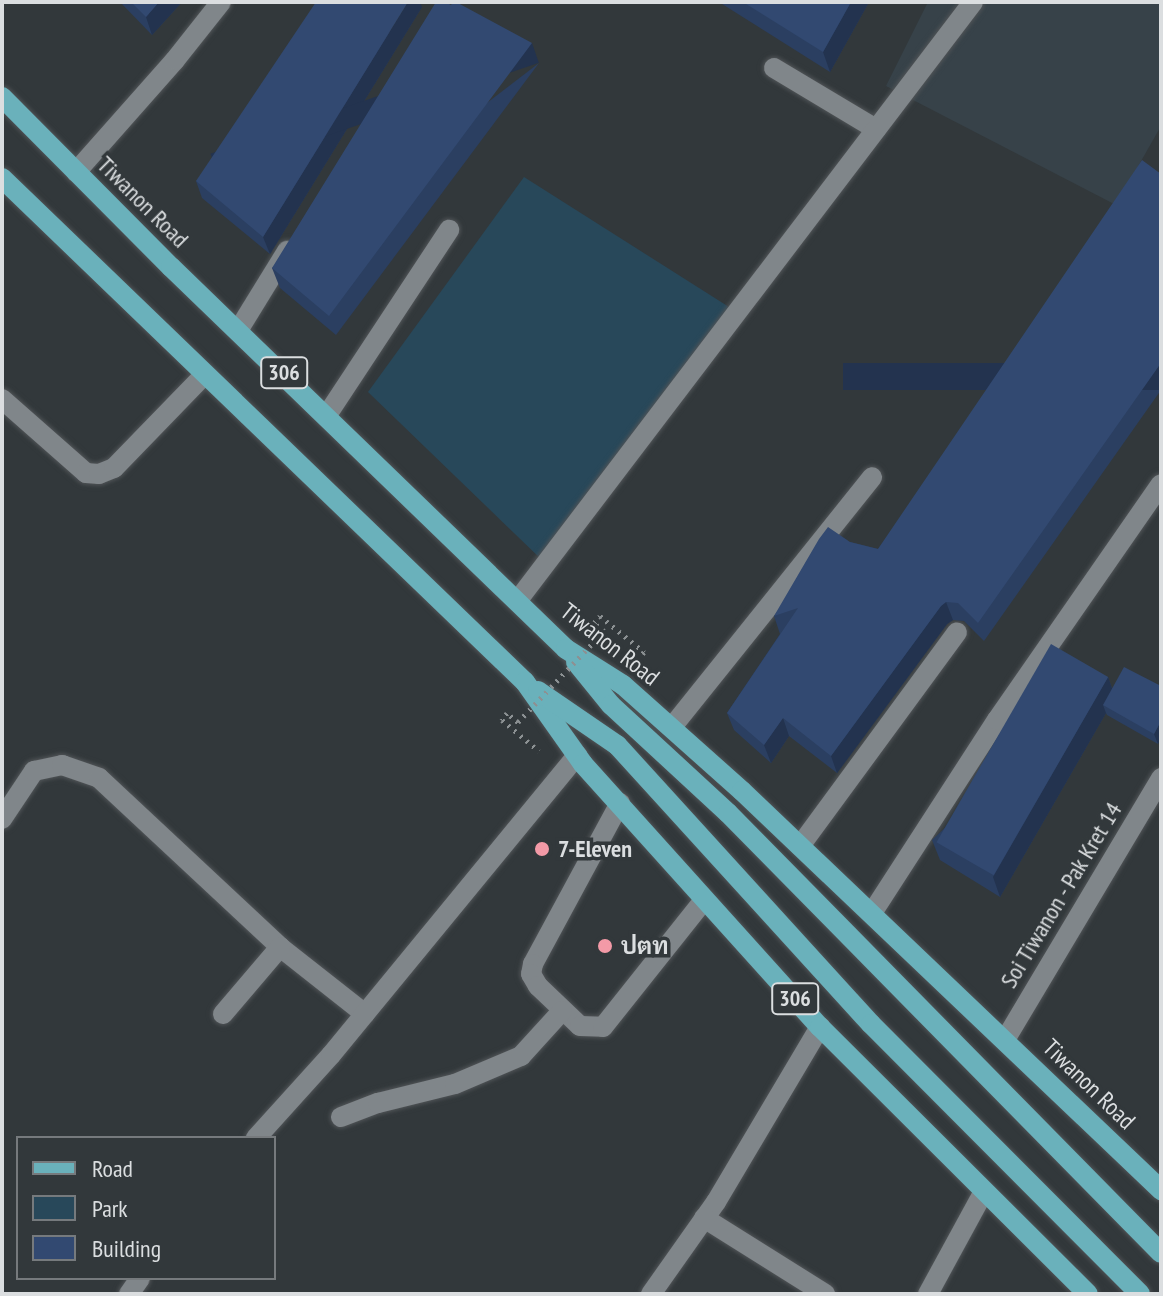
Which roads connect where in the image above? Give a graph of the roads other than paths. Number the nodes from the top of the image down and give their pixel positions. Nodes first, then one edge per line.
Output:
1 (221, 2) edge
2 (973, 2) edge
3 (774, 68) dead end
4 (2, 97) edge
5 (876, 129) junction
6 (76, 172) junction
7 (2, 178) edge
8 (449, 230) dead end
9 (298, 233) edge
10 (239, 329) junction
11 (204, 375) junction
12 (2, 399) edge
13 (327, 415) junction
14 (872, 477) dead end
15 (1161, 484) edge
16 (518, 600) junction
17 (957, 632) edge
18 (566, 649) junction
19 (525, 682) junction
20 (672, 727) junction
21 (577, 755) junction
22 (1161, 778) edge
23 (620, 803) junction
24 (2, 819) edge
25 (800, 846) junction
26 (704, 900) junction
27 (872, 913) junction
28 (280, 947) junction
29 (562, 1011) junction
30 (223, 1014) dead end
31 (365, 1014) junction
32 (820, 1027) junction
33 (1005, 1040) junction
34 (341, 1117) dead end
35 (258, 1136) edge
36 (1161, 1190) edge
37 (983, 1193) junction
38 (704, 1218) junction
39 (1161, 1253) edge
40 (651, 1294) edge
41 (825, 1294) edge
42 (928, 1294) edge
43 (1088, 1294) edge
44 (1140, 1294) edge

1 - 6 street
2 - 5 street
3 - 5 street
4 - 6 main road, Tiwanon Road / 306
5 - 16 street
6 - 10 main road, Tiwanon Road / 306
7 - 11 main road, 306
8 - 13 street
9 - 10 street
10 - 13 main road, Tiwanon Road / 306
11 - 12 street
11 - 19 main road, 306
13 - 16 main road, Tiwanon Road / 306
14 - 20 street
15 - 27 street
16 - 18 main road, Tiwanon Road / 306
17 - 25 street
18 - 20 main road, Tiwanon Road / 306
18 - 39 main road, 306
19 - 21 main road, 306
19 - 44 main road, 306
20 - 25 main road, Tiwanon Road / 306
21 - 23 main road, 306
21 - 31 street
22 - 33 street, Soi Tiwanon - Pak Kret 14
23 - 26 main road, 306
23 - 29 street
24 - 28 street
25 - 27 main road, Tiwanon Road / 306
26 - 29 street
26 - 32 main road, 306
27 - 33 main road, Tiwanon Road / 306
28 - 30 street
28 - 31 street
29 - 34 street
31 - 35 street
32 - 37 main road, 306
32 - 38 street
33 - 36 main road, Tiwanon Road / 306
37 - 42 street
37 - 43 main road, 306
38 - 40 street
38 - 41 street

